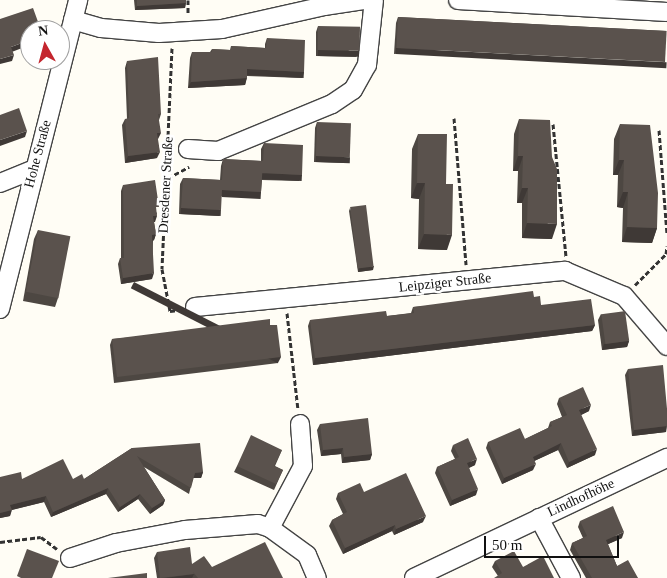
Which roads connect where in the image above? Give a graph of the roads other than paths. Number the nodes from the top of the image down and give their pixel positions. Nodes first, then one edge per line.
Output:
1 (78, 0) edge
2 (364, 0) edge
3 (374, 0) edge
4 (458, 0) edge
5 (667, 12) edge
6 (73, 20) junction
7 (188, 149) dead end
8 (33, 170) junction
9 (0, 182) edge
10 (195, 307) road end
11 (0, 309) edge
12 (667, 346) edge
13 (300, 424) road end
14 (667, 458) edge
15 (539, 518) junction
16 (270, 528) junction
17 (70, 558) road end
18 (318, 578) edge
19 (414, 578) edge
20 (570, 578) edge

1 - 6 street, Hohe Straße
2 - 6 street
3 - 7 street, Dresdener Straße
4 - 5 street
6 - 8 street, Hohe Straße
8 - 9 street
8 - 11 street, Hohe Straße
10 - 12 street, Leipziger Straße
13 - 16 street
14 - 15 street, Lindhofhöhe
15 - 19 street, Lindhofhöhe
15 - 20 street
16 - 17 street
16 - 18 street

